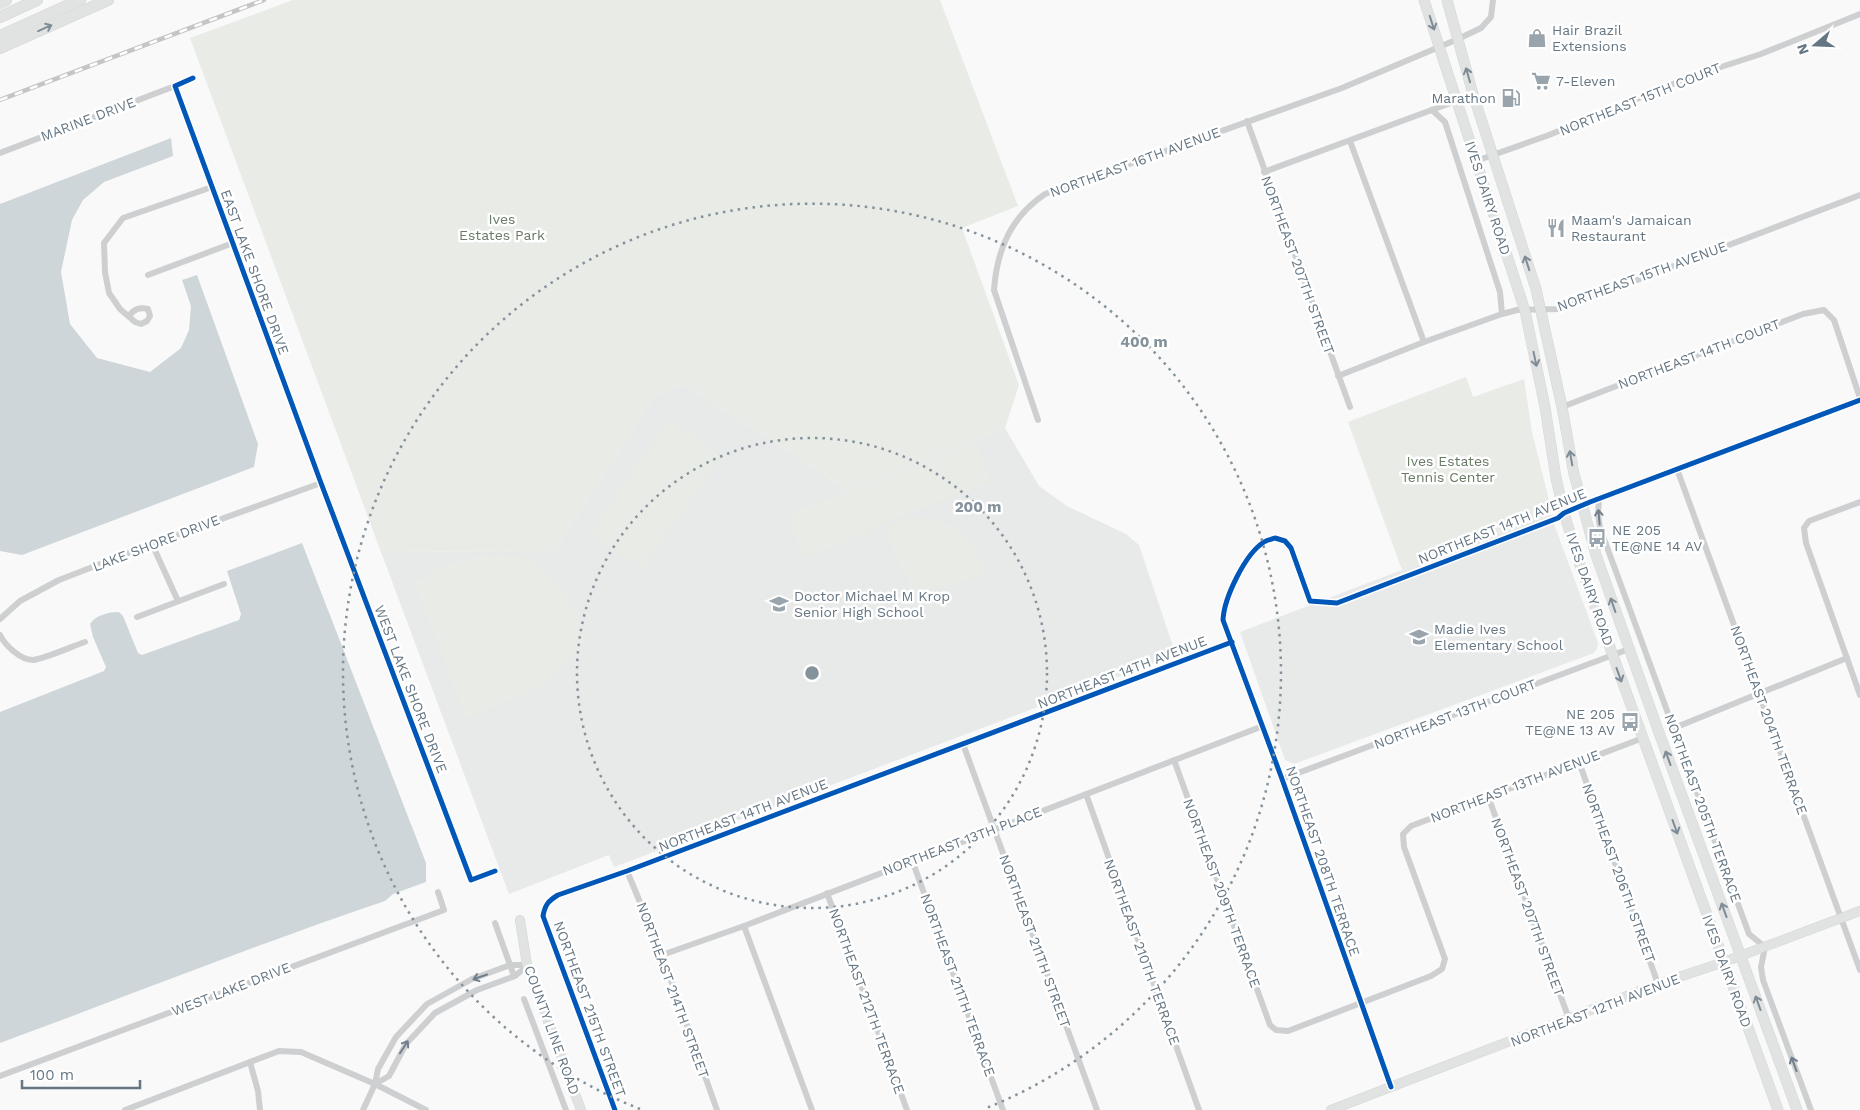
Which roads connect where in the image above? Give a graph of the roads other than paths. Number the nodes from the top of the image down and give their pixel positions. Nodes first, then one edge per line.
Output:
1 (6, 0) edge
2 (37, 0) edge
3 (80, 0) edge
4 (108, 0) edge
5 (1424, 0) edge
6 (1447, 0) edge
7 (1492, 0) edge
8 (0, 3) edge
9 (1860, 14) edge
10 (0, 16) edge
11 (0, 36) edge
12 (1458, 40) junction
13 (1439, 47) junction
14 (0, 48) edge
15 (193, 78) dead end
16 (175, 86) junction
17 (1456, 101) junction
18 (1432, 110) junction
19 (1247, 121) junction
20 (1350, 141) junction
21 (0, 152) edge
22 (1492, 155) junction
23 (1476, 160) junction
24 (1264, 172) junction
25 (212, 187) junction
26 (1860, 195) edge
27 (233, 243) junction
28 (148, 275) dead end
29 (1540, 310) junction
30 (1525, 311) junction
31 (1502, 314) junction
32 (129, 316) dead end
33 (1424, 342) junction
34 (1338, 376) junction
35 (1860, 399) edge
36 (1350, 407) dead end
37 (1562, 407) junction
38 (1038, 420) dead end
39 (1678, 469) junction
40 (321, 483) junction
41 (1599, 499) junction
42 (1860, 502) edge
43 (1582, 506) junction
44 (1564, 513) junction
45 (152, 544) junction
46 (224, 584) dead end
47 (178, 601) junction
48 (137, 617) dead end
49 (0, 619) edge
50 (0, 635) edge
51 (85, 642) dead end
52 (1232, 642) junction
53 (1629, 648) junction
54 (1612, 655) junction
55 (1847, 658) junction
56 (1759, 694) junction
57 (1860, 696) edge
58 (1263, 726) junction
59 (1674, 728) junction
60 (1643, 738) junction
61 (963, 744) junction
62 (1174, 760) junction
63 (1579, 762) junction
64 (1282, 779) junction
65 (1086, 794) junction
66 (1488, 796) junction
67 (994, 828) junction
68 (912, 860) junction
69 (495, 871) dead end
70 (628, 871) junction
71 (438, 892) dead end
72 (827, 893) junction
73 (1860, 911) edge
74 (543, 916) joint
75 (1841, 918) junction
76 (520, 920) dead end
77 (495, 923) dead end
78 (744, 926) junction
79 (1765, 947) junction
80 (662, 955) junction
81 (1740, 956) junction
82 (1724, 962) junction
83 (510, 965) junction
84 (527, 966) junction
85 (1860, 970) edge
86 (514, 976) junction
87 (1658, 984) junction
88 (524, 998) dead end
89 (1360, 1003) junction
90 (1569, 1019) junction
91 (250, 1062) junction
92 (0, 1076) edge
93 (375, 1084) junction
94 (1391, 1087) junction
95 (140, 1107) edge
96 (125, 1110) edge
97 (260, 1110) edge
98 (363, 1110) edge
99 (426, 1110) edge
100 (566, 1110) edge
101 (581, 1110) edge
102 (615, 1110) edge
103 (717, 1110) edge
104 (812, 1110) edge
105 (908, 1110) edge
106 (1003, 1110) edge
107 (1097, 1110) edge
108 (1199, 1110) edge
109 (1331, 1110) edge
110 (1778, 1110) edge
111 (1797, 1110) edge
112 (1811, 1110) edge

1 - 8 highway
2 - 10 highway
3 - 11 highway
14 -> 4 highway
5 -> 13 main road, IVES DAIRY ROAD
6 - 12 main road, IVES DAIRY ROAD
7 - 12 street
9 - 22 street, NORTHEAST 15TH COURT
12 - 13 street, NORTHEAST 16TH AVENUE
22 -> 12 main road, IVES DAIRY ROAD
13 - 17 main road, IVES DAIRY ROAD
13 - 19 street, NORTHEAST 16TH AVENUE
15 - 16 street
16 - 21 street, MARINE DRIVE
16 - 25 street, EAST LAKE SHORE DRIVE
17 - 18 street
17 - 23 main road, IVES DAIRY ROAD
18 - 20 street
18 - 31 street
19 - 24 street, NORTHEAST 207TH STREET
19 - 38 street, NORTHEAST 16TH AVENUE
20 - 24 street
20 - 33 street
22 - 23 street, NORTHEAST 15TH COURT
29 -> 22 main road, IVES DAIRY ROAD
23 - 30 main road, IVES DAIRY ROAD
24 - 34 street, NORTHEAST 207TH STREET
25 - 27 street, EAST LAKE SHORE DRIVE
25 - 32 street
26 - 29 street, NORTHEAST 15TH AVENUE
27 - 28 street
27 - 40 street, EAST LAKE SHORE DRIVE
29 - 30 street, NORTHEAST 15TH AVENUE
29 - 37 main road, IVES DAIRY ROAD
30 - 31 street, NORTHEAST 15TH AVENUE
30 -> 44 main road, IVES DAIRY ROAD
31 - 33 street, NORTHEAST 15TH AVENUE
33 - 34 street, NORTHEAST 15TH AVENUE
34 - 36 street, NORTHEAST 207TH STREET
35 - 37 street, NORTHEAST 14TH COURT
35 - 39 street, NORTHEAST 14TH AVENUE
43 -> 37 main road, IVES DAIRY ROAD
39 - 41 street, NORTHEAST 14TH AVENUE
39 - 56 street, NORTHEAST 204TH TERRACE
40 - 45 street, LAKE SHORE DRIVE
40 - 69 street, WEST LAKE SHORE DRIVE
41 - 43 street, NORTHEAST 14TH AVENUE
59 -> 41 street, NORTHEAST 205TH TERRACE
42 - 55 street
43 - 44 street, NORTHEAST 14TH AVENUE
53 -> 43 main road, IVES DAIRY ROAD
44 - 52 street, NORTHEAST 14TH AVENUE
44 - 54 main road, IVES DAIRY ROAD
45 - 47 street
45 - 49 street, LAKE SHORE DRIVE
46 - 47 street
47 - 48 street
50 - 51 street
52 - 58 street, NORTHEAST 208TH TERRACE
52 - 61 street, NORTHEAST 14TH AVENUE
53 - 54 street, NORTHEAST 13TH COURT
81 -> 53 main road, IVES DAIRY ROAD
54 -> 60 main road, IVES DAIRY ROAD
54 - 64 street, NORTHEAST 13TH COURT
55 - 56 street
55 - 57 street
56 - 59 street
56 - 75 street, NORTHEAST 204TH TERRACE
58 - 62 street, NORTHEAST 13TH PLACE
58 - 64 street, NORTHEAST 208TH TERRACE
59 - 79 street, NORTHEAST 205TH TERRACE
60 - 63 street, NORTHEAST 13TH AVENUE
60 -> 82 main road, IVES DAIRY ROAD
61 - 67 street, NORTHEAST 211TH STREET
61 - 70 street, NORTHEAST 14TH AVENUE
62 - 65 street, NORTHEAST 13TH PLACE
62 - 89 street, NORTHEAST 209TH TERRACE
63 - 66 street, NORTHEAST 13TH AVENUE
63 - 87 street, NORTHEAST 206TH STREET
64 - 89 street, NORTHEAST 208TH TERRACE
65 - 67 street, NORTHEAST 13TH PLACE
65 - 108 street, NORTHEAST 210TH TERRACE
66 - 89 street, NORTHEAST 13TH AVENUE
66 - 90 street, NORTHEAST 207TH STREET
67 - 68 street, NORTHEAST 13TH PLACE
67 - 107 street, NORTHEAST 211TH STREET
68 - 72 street, NORTHEAST 13TH PLACE
68 - 106 street, NORTHEAST 211TH TERRACE
70 - 74 street, NORTHEAST 14TH AVENUE
70 - 80 street, NORTHEAST 214TH STREET
71 - 92 street, WEST LAKE DRIVE
72 - 78 street, NORTHEAST 13TH PLACE
72 - 105 street, NORTHEAST 212TH TERRACE
73 - 75 street, NORTHEAST 12TH AVENUE
74 - 102 street, NORTHEAST 215TH STREET
75 - 79 street, NORTHEAST 12TH AVENUE
75 - 85 street, NORTHEAST 204TH TERRACE
76 - 84 street, COUNTY LINE ROAD
77 - 83 street
78 - 80 street, NORTHEAST 13TH PLACE
78 - 104 street
79 - 81 street, NORTHEAST 12TH AVENUE
112 -> 79 street
80 - 103 street, NORTHEAST 214TH STREET
81 - 82 street, NORTHEAST 12TH AVENUE
111 -> 81 main road, IVES DAIRY ROAD
82 - 87 street, NORTHEAST 12TH AVENUE
82 - 110 main road, IVES DAIRY ROAD
83 - 84 street
83 - 86 street
83 -> 93 street
84 - 86 street
84 - 101 street, COUNTY LINE ROAD
93 -> 86 street
87 - 90 street, NORTHEAST 12TH AVENUE
88 - 100 street
89 - 94 street, NORTHEAST 208TH TERRACE
90 - 94 street, NORTHEAST 12TH AVENUE
91 - 93 street
91 - 95 street
91 - 97 street
93 - 98 street
93 - 99 street
94 - 109 street, NORTHEAST 12TH AVENUE
95 - 96 street

